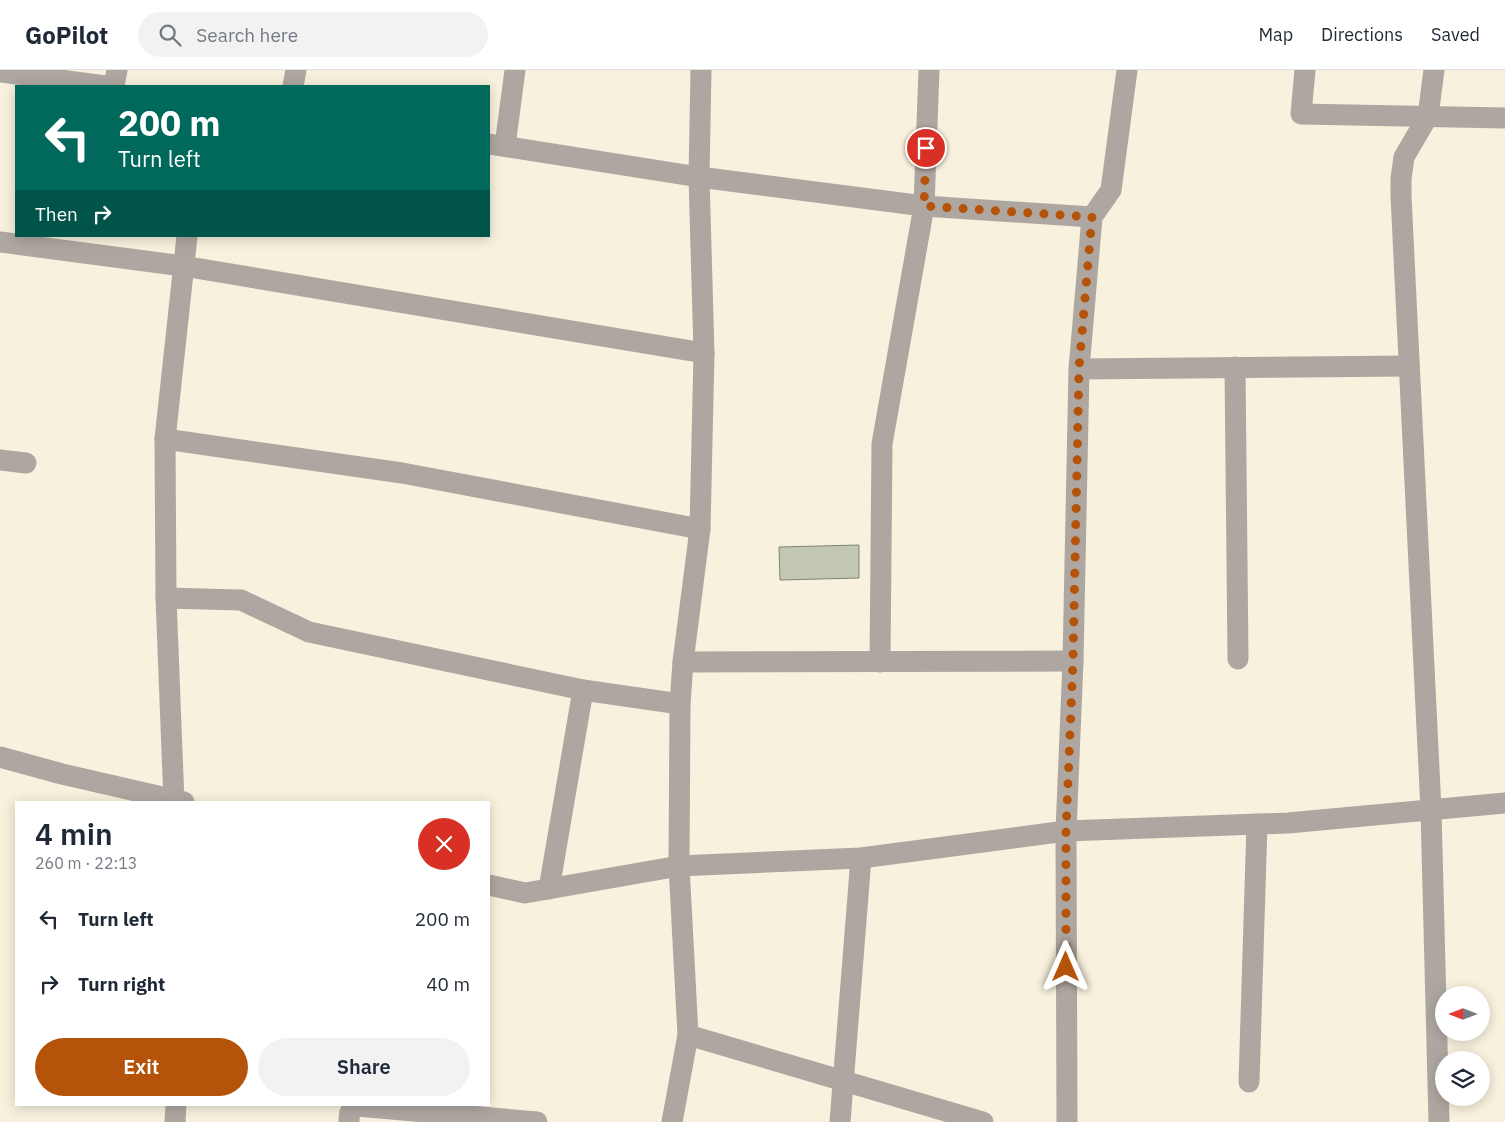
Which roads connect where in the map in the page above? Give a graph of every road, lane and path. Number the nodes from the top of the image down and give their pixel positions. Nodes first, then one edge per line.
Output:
1 (116, 70) edge
2 (296, 70) edge
3 (515, 70) edge
4 (701, 70) edge
5 (929, 70) edge
6 (1127, 70) edge
7 (1305, 70) edge
8 (1434, 70) edge
9 (0, 72) edge
10 (98, 85) edge
11 (114, 85) edge
12 (293, 85) edge
13 (1428, 116) junction
14 (1505, 118) edge
15 (497, 145) edge
16 (699, 177) junction
17 (924, 206) junction
18 (1092, 217) junction
19 (187, 237) edge
20 (0, 242) edge
21 (184, 266) junction
22 (704, 353) junction
23 (1409, 366) junction
24 (1235, 367) junction
25 (1079, 368) junction
26 (165, 440) junction
27 (0, 460) edge
28 (26, 463) dead end
29 (700, 529) junction
30 (166, 598) junction
31 (1238, 659) dead end
32 (1073, 661) junction
33 (683, 662) junction
34 (880, 662) junction
35 (583, 690) junction
36 (680, 704) junction
37 (0, 757) edge
38 (173, 801) edge
39 (177, 801) edge
40 (1505, 803) edge
41 (1431, 810) junction
42 (1257, 824) junction
43 (1066, 831) junction
44 (861, 858) junction
45 (679, 866) junction
46 (490, 885) edge
47 (549, 889) junction
48 (688, 1035) junction
49 (844, 1081) junction
50 (1248, 1082) dead end
51 (176, 1106) edge
52 (514, 1120) edge
53 (175, 1122) edge
54 (349, 1122) edge
55 (537, 1122) edge
56 (672, 1122) edge
57 (840, 1122) edge
58 (983, 1122) edge
59 (1068, 1122) edge
60 (1439, 1122) edge

1 - 11 street
2 - 12 street
3 - 15 street
4 - 16 street
5 - 17 street
6 - 18 street
7 - 13 street
8 - 13 street
9 - 10 street
13 - 14 street
13 - 23 street
15 - 16 street
16 - 17 street
16 - 22 street
17 - 18 street
17 - 34 street
18 - 25 street
19 - 21 street
20 - 21 street
21 - 22 street
21 - 26 street
22 - 29 street
23 - 24 street
23 - 41 street
24 - 25 street
24 - 31 street
25 - 32 street
26 - 29 street
26 - 30 street
27 - 28 street
29 - 33 street
30 - 35 street
30 - 39 street
32 - 34 street
32 - 43 street
33 - 34 street
33 - 36 street
35 - 36 street
35 - 47 street
36 - 45 street
37 - 38 street
40 - 41 street
41 - 42 street
41 - 60 street
42 - 43 street
42 - 50 street
43 - 44 street
43 - 59 street
44 - 45 street
44 - 49 street
45 - 47 street
45 - 48 street
46 - 47 street
48 - 49 street
48 - 56 street
49 - 57 street
49 - 58 street
51 - 53 street
52 - 54 street
52 - 55 street

